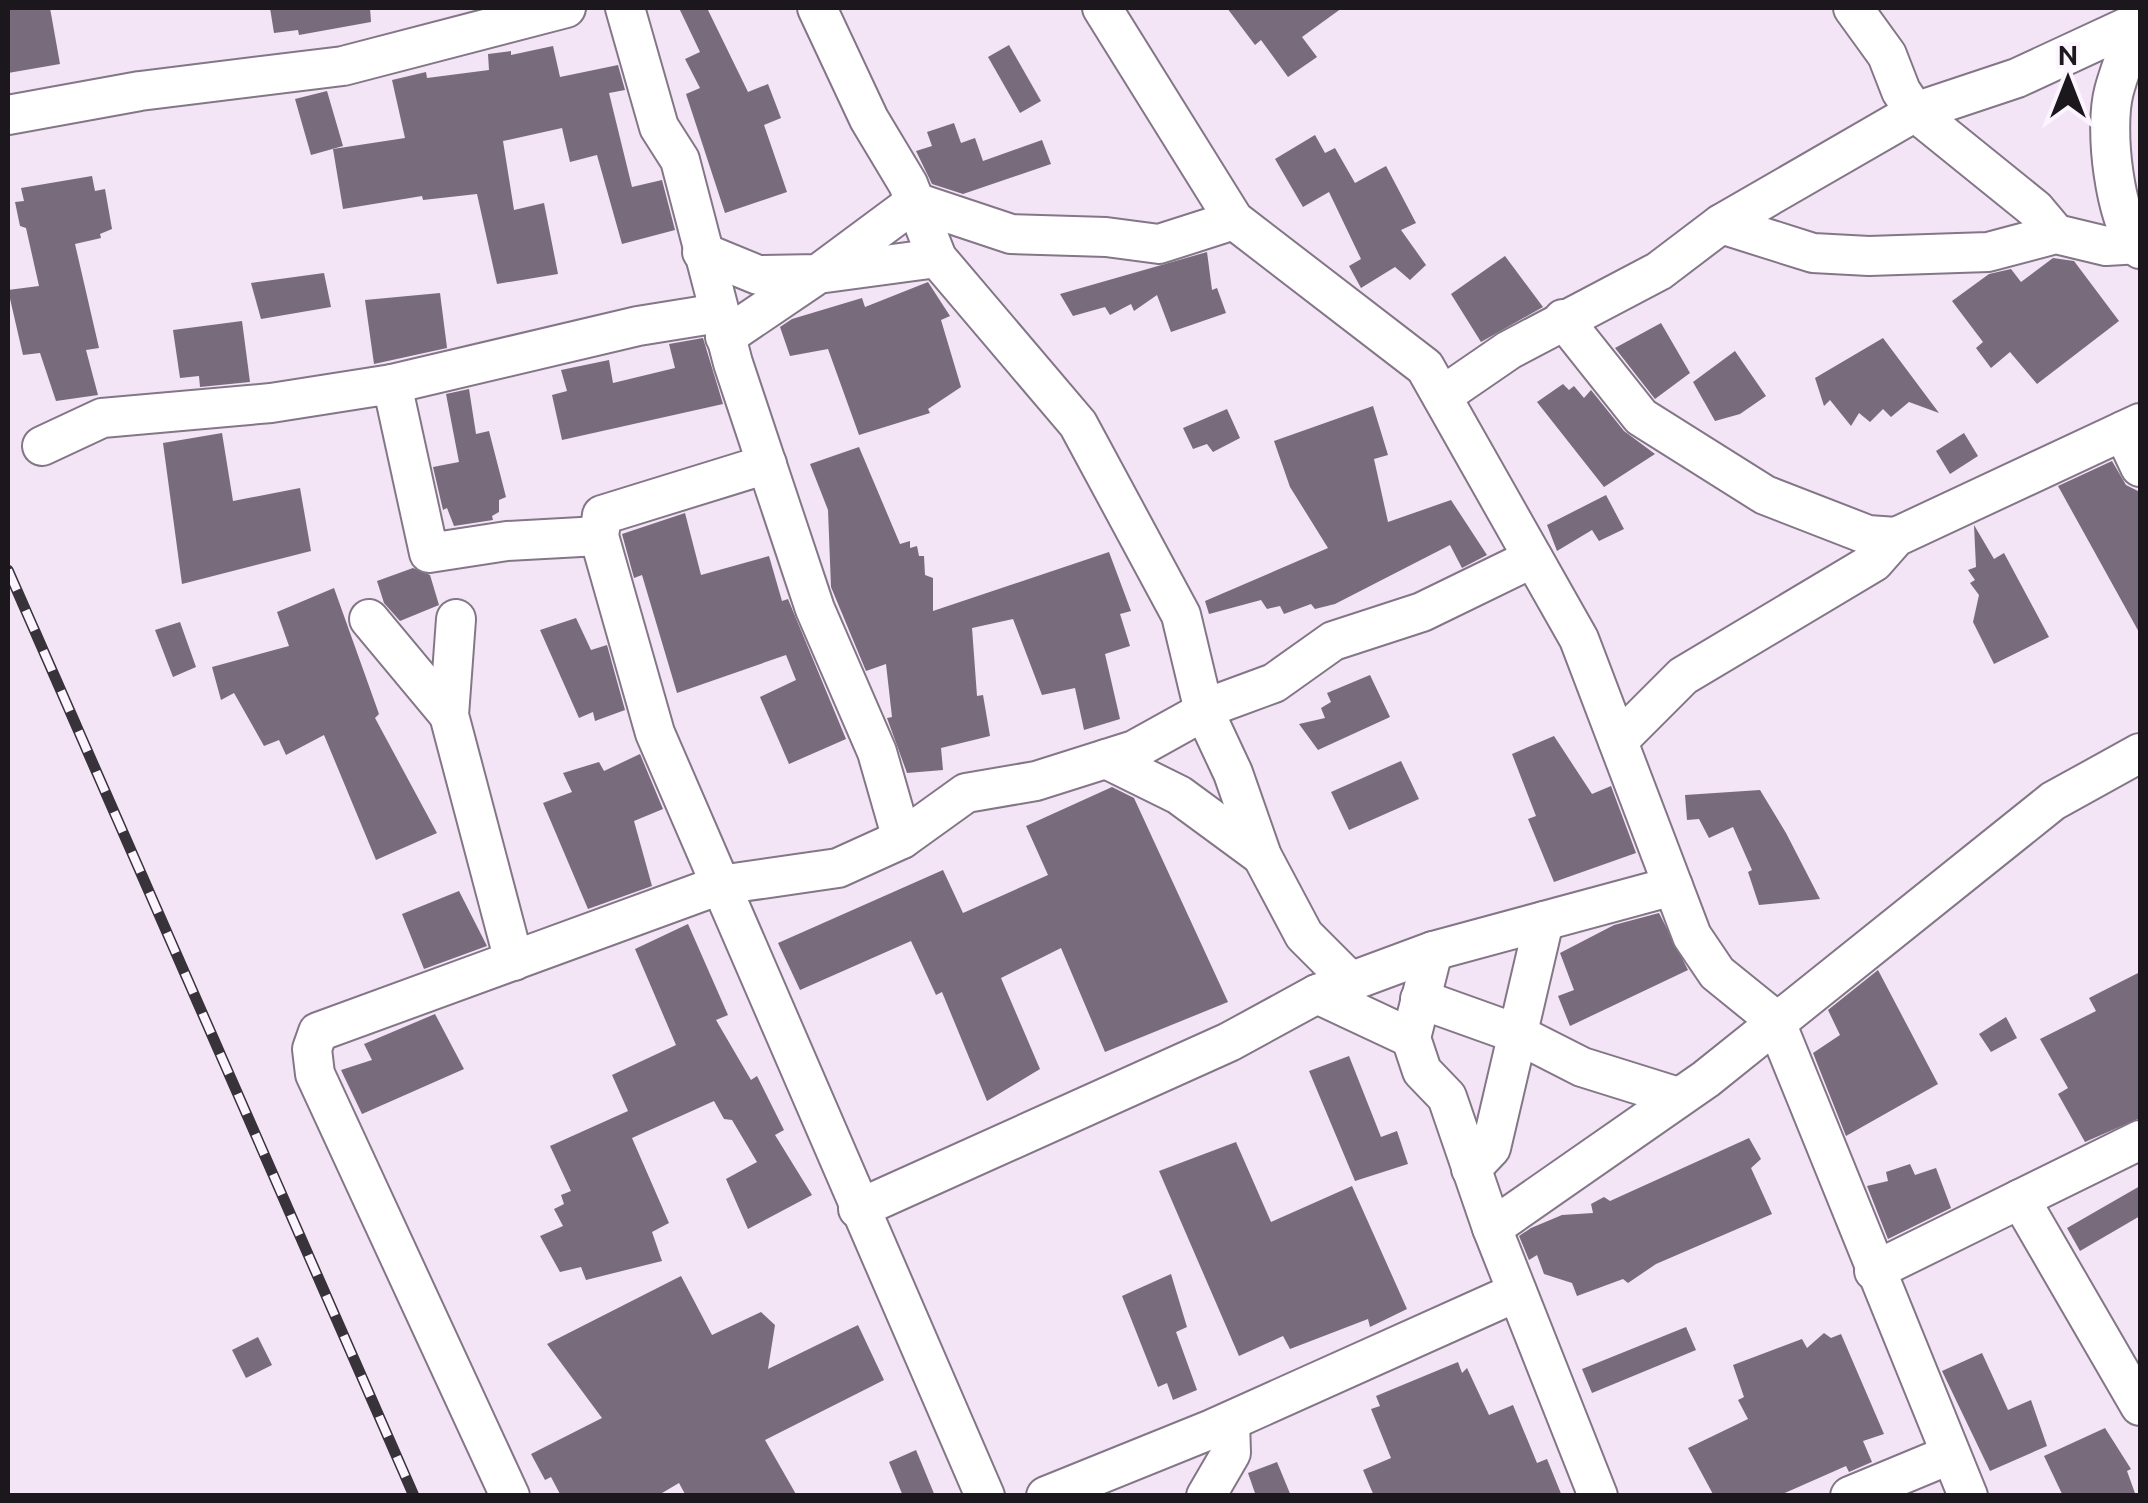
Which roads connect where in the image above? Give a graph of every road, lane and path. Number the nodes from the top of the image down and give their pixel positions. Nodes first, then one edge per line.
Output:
1 (566, 8) edge
2 (625, 8) edge
3 (816, 8) edge
4 (1102, 8) edge
5 (1853, 8) edge
6 (2138, 22) edge
7 (1915, 112) junction
8 (8, 115) edge
9 (915, 202) junction
10 (1234, 220) junction
11 (1721, 224) junction
12 (2056, 234) junction
13 (2139, 246) edge
14 (702, 252) junction
15 (937, 258) junction
16 (818, 274) junction
17 (1563, 320) junction
18 (722, 325) junction
19 (392, 384) junction
20 (1442, 396) junction
21 (2132, 427) edge
22 (42, 446) dead end
23 (767, 464) junction
24 (2140, 467) edge
25 (599, 536) junction
26 (1896, 537) junction
27 (1533, 558) junction
28 (369, 619) dead end
29 (456, 619) dead end
30 (1204, 711) junction
31 (449, 715) junction
32 (1618, 741) junction
33 (2140, 753) edge
34 (1106, 759) junction
35 (902, 839) junction
36 (1262, 856) junction
37 (720, 885) junction
38 (1672, 886) junction
39 (1544, 921) junction
40 (1433, 951) junction
41 (514, 960) junction
42 (1334, 988) junction
43 (1420, 1000) junction
44 (1775, 1020) junction
45 (1515, 1033) junction
46 (1411, 1038) junction
47 (1678, 1098) junction
48 (2140, 1140) edge
49 (1471, 1169) junction
50 (2020, 1200) junction
51 (858, 1209) junction
52 (1492, 1228) junction
53 (1874, 1271) junction
54 (1517, 1292) junction
55 (2140, 1406) edge
56 (1240, 1428) junction
57 (1949, 1455) junction
58 (510, 1496) edge
59 (985, 1496) edge
60 (1046, 1496) edge
61 (1206, 1496) edge
62 (1225, 1496) edge
63 (1598, 1496) edge
64 (1850, 1496) edge
65 (1968, 1496) edge

1 - 8 street
2 - 14 street
3 - 9 street
4 - 10 street
5 - 7 street
6 - 7 street
6 - 13 street
7 - 11 street
7 - 12 street
9 - 10 street
9 - 15 street
9 - 16 street
10 - 20 street
11 - 12 street
11 - 17 street
12 - 13 street
14 - 16 street
14 - 18 street
15 - 16 street
15 - 30 street
16 - 18 street
17 - 20 street
17 - 26 street
18 - 19 street
18 - 23 street
19 - 22 street
19 - 25 street
20 - 27 street
21 - 24 street
21 - 26 street
23 - 25 street
23 - 35 street
25 - 37 street
26 - 32 street
27 - 30 street
27 - 32 street
28 - 31 street
29 - 31 street
30 - 34 street
30 - 36 street
31 - 41 street
32 - 38 street
33 - 44 street
34 - 35 street
34 - 36 street
35 - 37 street
36 - 42 street
37 - 41 street
37 - 51 street
38 - 39 street
38 - 44 street
39 - 40 street
39 - 45 street
40 - 42 street
40 - 43 street
41 - 58 street
42 - 46 street
42 - 51 street
43 - 45 street
43 - 46 street
44 - 47 street
44 - 53 street
45 - 47 street
45 - 49 street
46 - 49 street
47 - 52 street
48 - 50 street
49 - 52 street
50 - 53 street
50 - 55 street
51 - 59 street
52 - 54 street
53 - 57 street
54 - 56 street
54 - 63 street
56 - 60 street
56 - 61 street
56 - 62 street
57 - 64 street
57 - 65 street

